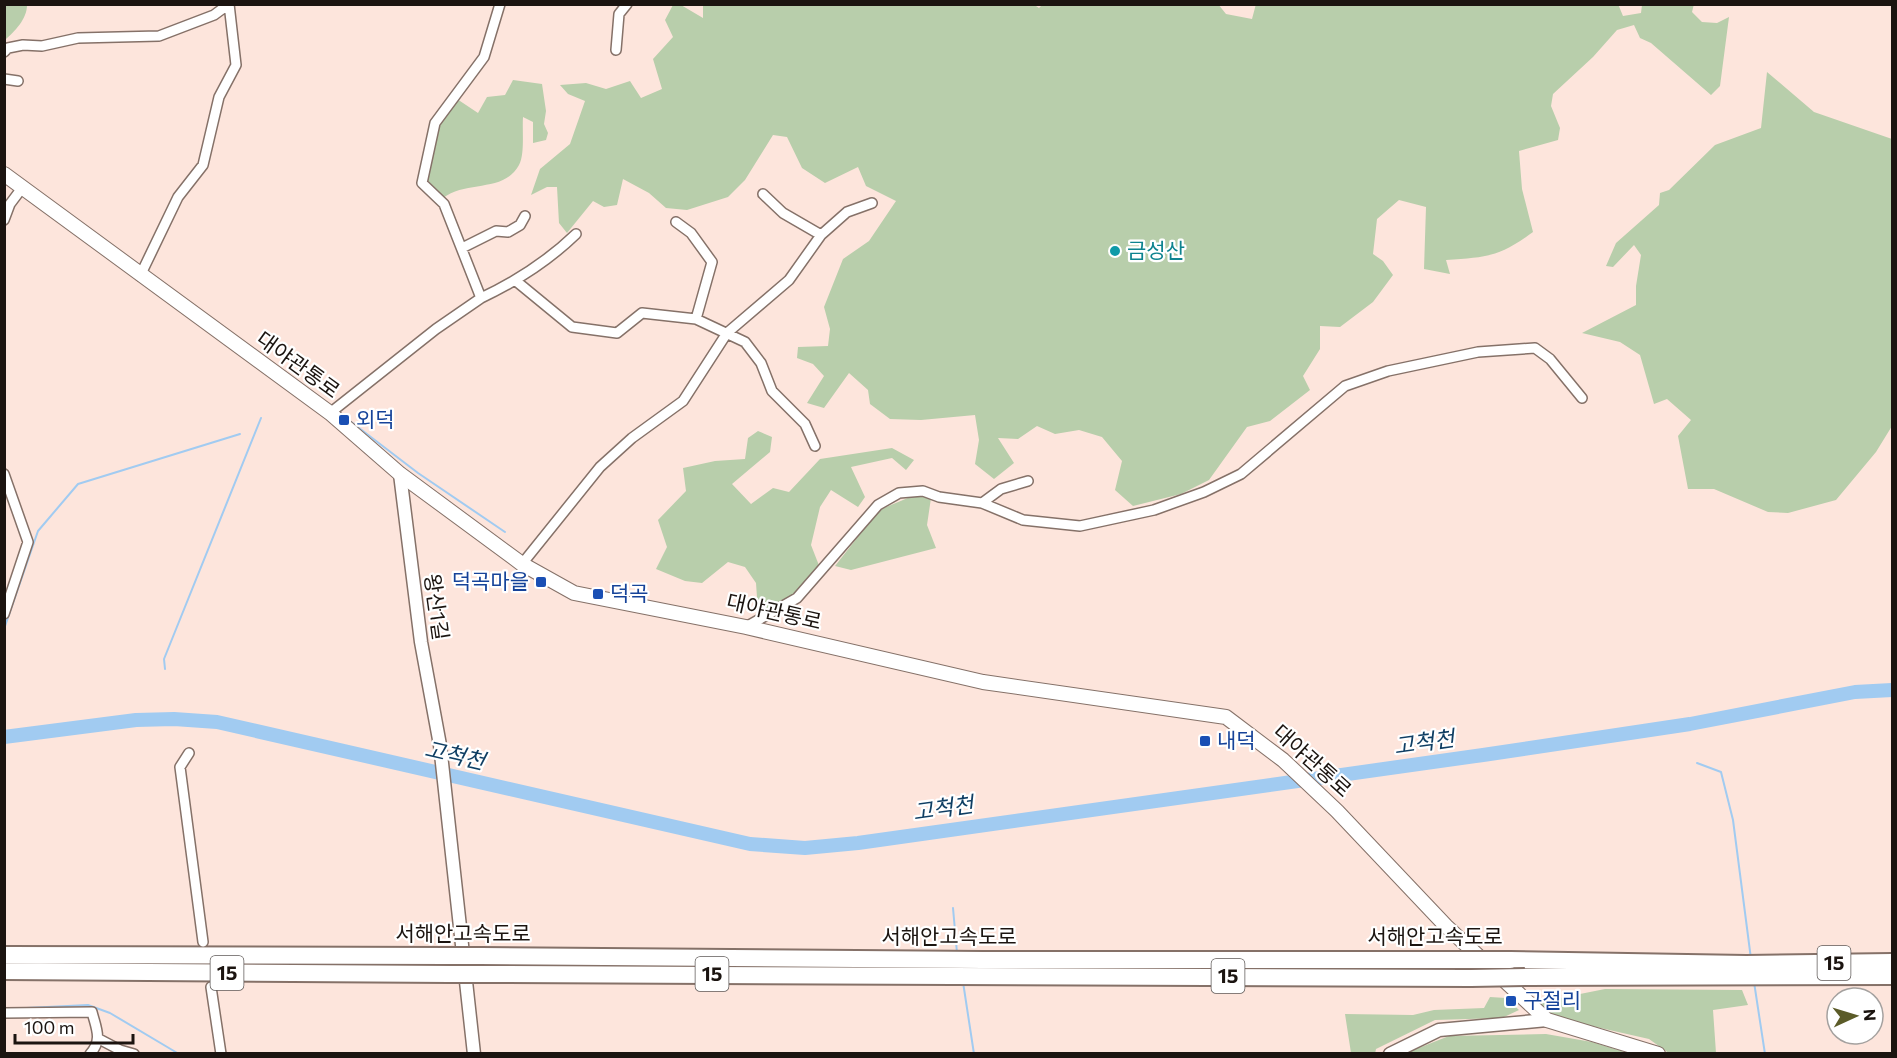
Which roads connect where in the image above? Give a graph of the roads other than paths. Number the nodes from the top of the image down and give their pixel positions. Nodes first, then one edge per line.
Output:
1 (229, 4) edge
2 (500, 4) edge
3 (627, 4) edge
4 (616, 50) dead end
5 (4, 52) edge
6 (4, 79) edge
7 (18, 81) dead end
8 (4, 174) edge
9 (22, 188) junction
10 (763, 194) dead end
11 (872, 203) dead end
12 (525, 216) dead end
13 (4, 220) edge
14 (676, 222) dead end
15 (576, 234) dead end
16 (821, 235) junction
17 (462, 248) junction
18 (140, 276) junction
19 (516, 281) junction
20 (481, 298) junction
21 (696, 319) junction
22 (727, 333) junction
23 (1582, 398) dead end
24 (333, 410) junction
25 (815, 446) dead end
26 (4, 474) edge
27 (400, 474) junction
28 (1028, 480) dead end
29 (982, 503) junction
30 (522, 564) junction
31 (4, 614) edge
32 (746, 627) junction
33 (189, 753) dead end
34 (204, 942) dead end
35 (4, 955) edge
36 (1893, 962) edge
37 (940, 967) junction
38 (984, 967) junction
39 (4, 971) edge
40 (1747, 971) junction
41 (1776, 971) junction
42 (1893, 976) edge
43 (211, 987) dead end
44 (4, 1013) edge
45 (1547, 1020) junction
46 (99, 1039) junction
47 (1411, 1042) junction
48 (90, 1053) edge
49 (134, 1053) edge
50 (221, 1053) edge
51 (474, 1053) edge
52 (1390, 1053) edge
53 (1396, 1053) edge
54 (1658, 1053) edge

1 - 5 street
1 - 18 street
2 - 17 street
3 - 4 street
6 - 7 street
8 - 9 main road, 대야관통로
9 - 13 street
9 - 18 main road, 대야관통로
10 - 16 street
11 - 16 street
12 - 17 street
14 - 21 street
15 - 19 street
16 - 22 street
17 - 20 street
18 - 24 main road, 대야관통로
19 - 20 street
19 - 21 street
20 - 24 street
21 - 22 street
22 - 25 street
22 - 30 street
23 - 29 street
24 - 27 main road, 대야관통로
26 - 31 street
27 - 30 main road, 대야관통로
27 - 51 street, 왕산1길
28 - 29 street
29 - 32 street
30 - 32 main road, 대야관통로
32 - 45 main road, 대야관통로
33 - 34 street
35 - 37 highway, 서해안고속도로 / 15, bridge
36 - 41 highway, 서해안고속도로 / 15
37 - 38 highway, 서해안고속도로 / 15
37 - 39 highway, 서해안고속도로 / 15, bridge
38 - 40 highway, 서해안고속도로 / 15, bridge
38 - 40 highway, 서해안고속도로 / 15, bridge
40 - 41 highway, 서해안고속도로 / 15
41 - 42 highway, 서해안고속도로 / 15
43 - 50 street
44 - 46 street
45 - 47 street
45 - 54 main road
46 - 48 street
46 - 49 street
47 - 52 street
47 - 53 street

